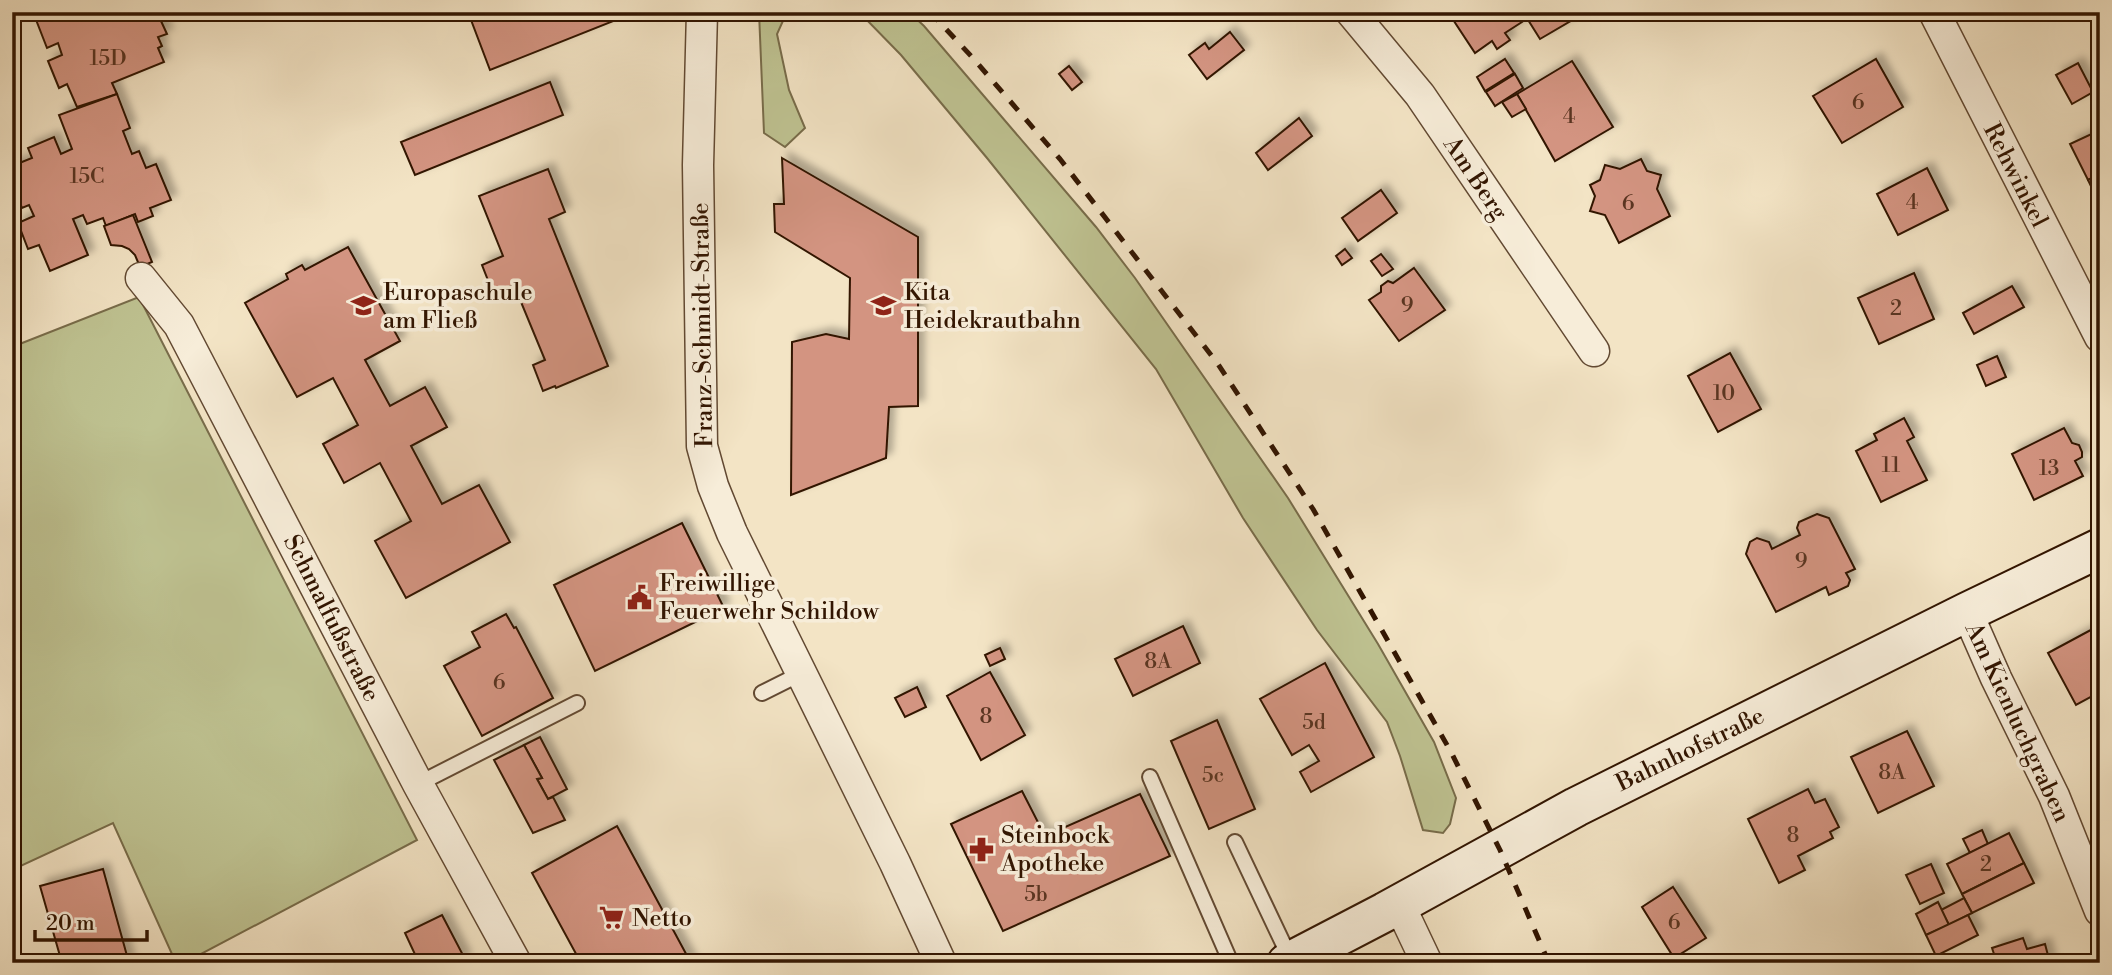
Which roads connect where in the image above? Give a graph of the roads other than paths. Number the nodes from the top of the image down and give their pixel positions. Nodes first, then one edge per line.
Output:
1 (702, 12) edge
2 (1351, 12) edge
3 (1934, 12) edge
4 (141, 278) dead end
5 (2100, 337) edge
6 (1594, 351) dead end
7 (2100, 548) edge
8 (1967, 612) junction
9 (800, 674) junction
10 (762, 693) dead end
11 (577, 703) dead end
12 (1150, 777) dead end
13 (418, 784) junction
14 (1235, 842) dead end
15 (1399, 904) junction
16 (2100, 911) edge
17 (1289, 962) edge
18 (516, 963) edge
19 (942, 963) edge
20 (1231, 963) edge
21 (1427, 963) edge

1 - 9 street, Franz-Schmidt-Straße
2 - 6 street, Am Berg
3 - 5 street, Rehwinkel
4 - 13 street, Schmalfußstraße
7 - 8 street, Bahnhofstraße
8 - 15 street, Bahnhofstraße
8 - 16 street, Am Kienluchgraben
9 - 10 lane
9 - 19 street, Franz-Schmidt-Straße
11 - 13 lane
12 - 20 lane
13 - 18 street, Schmalfußstraße
14 - 17 lane
15 - 17 street, Bahnhofstraße
15 - 21 street

